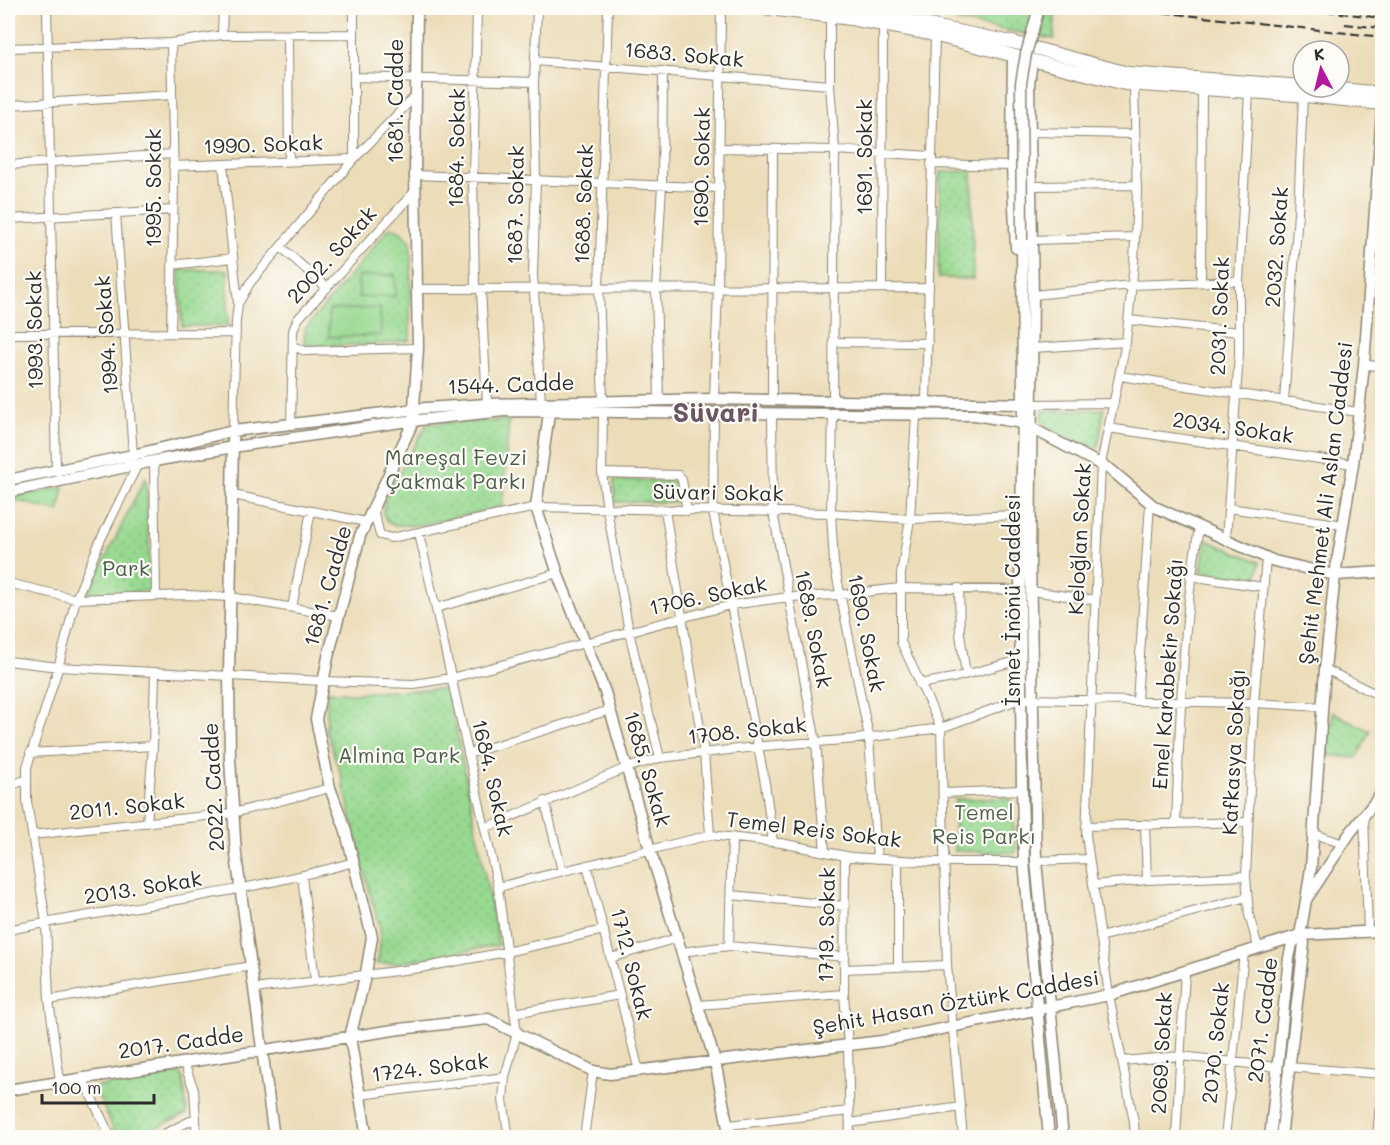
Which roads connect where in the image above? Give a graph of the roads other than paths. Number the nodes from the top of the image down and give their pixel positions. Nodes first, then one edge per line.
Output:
1 (47, 8) edge
2 (223, 8) edge
3 (354, 8) edge
4 (417, 8) edge
5 (477, 8) edge
6 (537, 8) edge
7 (608, 8) edge
8 (721, 8) edge
9 (760, 8) edge
10 (1039, 8) edge
11 (833, 12) edge
12 (883, 25) junction
13 (353, 34) junction
14 (222, 35) junction
15 (288, 35) junction
16 (935, 36) junction
17 (171, 43) junction
18 (1016, 44) junction
19 (49, 47) junction
20 (8, 48) edge
21 (1034, 55) junction
22 (1013, 57) junction
23 (535, 61) junction
24 (606, 66) junction
25 (663, 71) junction
26 (722, 75) junction
27 (354, 77) junction
28 (416, 79) junction
29 (476, 80) junction
30 (534, 82) junction
31 (830, 85) junction
32 (1134, 85) junction
33 (1202, 90) junction
34 (1291, 90) edge
35 (1351, 90) edge
36 (1291, 91) edge
37 (1249, 92) junction
38 (1383, 93) edge
39 (416, 94) junction
40 (172, 96) junction
41 (1303, 99) edge
42 (1351, 99) edge
43 (49, 104) junction
44 (1383, 104) edge
45 (8, 105) edge
46 (1383, 111) edge
47 (1030, 132) junction
48 (1135, 134) junction
49 (721, 148) junction
50 (773, 149) junction
51 (835, 150) junction
52 (883, 153) junction
53 (173, 154) junction
54 (354, 159) junction
55 (932, 160) junction
56 (289, 161) junction
57 (49, 162) junction
58 (223, 164) junction
59 (8, 165) edge
60 (173, 166) junction
61 (1012, 166) junction
62 (416, 175) junction
63 (473, 177) junction
64 (536, 180) junction
65 (602, 183) junction
66 (662, 185) junction
67 (1137, 185) junction
68 (1030, 186) junction
69 (720, 188) junction
70 (416, 190) junction
71 (1379, 201) edge
72 (173, 210) junction
73 (116, 213) junction
74 (50, 217) junction
75 (8, 219) edge
76 (1135, 237) junction
77 (1026, 240) junction
78 (280, 247) junction
79 (233, 258) junction
80 (172, 265) junction
81 (1239, 281) junction
82 (1201, 282) junction
83 (1022, 284) junction
84 (1132, 285) junction
85 (773, 287) junction
86 (835, 287) junction
87 (327, 288) junction
88 (478, 288) junction
89 (534, 288) junction
90 (718, 288) junction
91 (882, 288) junction
92 (929, 288) junction
93 (417, 289) junction
94 (599, 289) junction
95 (656, 289) junction
96 (1033, 295) junction
97 (238, 304) junction
98 (1129, 321) junction
99 (1239, 332) junction
100 (171, 333) junction
101 (236, 333) junction
102 (8, 334) edge
103 (53, 334) junction
104 (125, 334) junction
105 (832, 342) junction
106 (1126, 342) junction
107 (928, 343) junction
108 (292, 346) junction
109 (418, 348) junction
110 (1033, 348) junction
111 (1364, 365) junction
112 (1383, 366) edge
113 (1120, 376) junction
114 (1235, 394) junction
115 (714, 399) junction
116 (772, 399) junction
117 (833, 400) junction
118 (659, 401) junction
119 (926, 401) junction
120 (1284, 401) junction
121 (540, 403) junction
122 (1114, 403) junction
123 (487, 404) junction
124 (1028, 405) junction
125 (603, 408) junction
126 (414, 409) junction
127 (1359, 412) junction
128 (549, 413) junction
129 (714, 413) junction
130 (772, 413) junction
131 (833, 413) junction
132 (916, 415) junction
133 (413, 422) junction
134 (1022, 423) junction
135 (291, 425) junction
136 (1108, 428) junction
137 (1032, 429) junction
138 (233, 431) junction
139 (1234, 446) junction
140 (233, 447) junction
141 (136, 460) junction
142 (154, 460) junction
143 (1101, 464) junction
144 (1353, 464) junction
145 (56, 471) junction
146 (602, 472) junction
147 (8, 480) edge
148 (8, 492) edge
149 (233, 495) junction
150 (1150, 503) junction
151 (376, 504) junction
152 (536, 507) junction
153 (1229, 508) junction
154 (607, 509) junction
155 (665, 510) junction
156 (311, 511) junction
157 (687, 511) junction
158 (713, 511) junction
159 (773, 512) junction
160 (831, 513) junction
161 (1020, 515) junction
162 (910, 519) junction
163 (366, 522) junction
164 (1344, 525) junction
165 (1199, 528) junction
166 (419, 533) junction
167 (1226, 540) junction
168 (1266, 558) junction
169 (1383, 572) edge
170 (558, 573) junction
171 (1335, 575) junction
172 (1190, 576) junction
173 (8, 583) edge
174 (1263, 587) junction
175 (900, 588) junction
176 (959, 588) junction
177 (1020, 590) junction
178 (1031, 591) junction
179 (840, 595) junction
180 (156, 596) junction
181 (231, 597) junction
182 (789, 597) junction
183 (76, 599) junction
184 (1095, 600) junction
185 (731, 605) junction
186 (292, 607) junction
187 (436, 608) junction
188 (339, 616) junction
189 (681, 618) junction
190 (629, 632) junction
191 (585, 643) junction
192 (1020, 660) junction
193 (8, 662) edge
194 (59, 667) junction
195 (1325, 669) junction
196 (155, 672) junction
197 (966, 674) junction
198 (229, 675) junction
199 (451, 678) junction
200 (323, 681) junction
201 (920, 684) junction
202 (1383, 697) edge
203 (1020, 699) junction
204 (1032, 699) junction
205 (1090, 699) junction
206 (1137, 701) junction
207 (1181, 702) junction
208 (1254, 703) junction
209 (1322, 707) junction
210 (610, 710) junction
211 (941, 728) junction
212 (869, 737) junction
213 (816, 742) junction
214 (153, 746) junction
215 (757, 747) junction
216 (30, 753) junction
217 (704, 753) junction
218 (468, 754) junction
219 (660, 758) junction
220 (626, 768) junction
221 (27, 779) junction
222 (8, 787) edge
223 (330, 788) junction
224 (1022, 790) junction
225 (943, 793) junction
226 (1383, 793) edge
227 (545, 801) junction
228 (233, 813) junction
229 (1364, 814) junction
230 (1248, 822) junction
231 (147, 823) junction
232 (1145, 824) junction
233 (1176, 824) junction
234 (1086, 825) junction
235 (485, 828) junction
236 (1312, 833) junction
237 (32, 835) junction
238 (711, 835) junction
239 (732, 838) junction
240 (773, 842) junction
241 (1343, 844) junction
242 (650, 850) junction
243 (825, 852) junction
244 (845, 856) junction
245 (877, 859) junction
246 (1089, 859) junction
247 (898, 860) junction
248 (1036, 861) junction
249 (354, 862) junction
250 (945, 862) junction
251 (1024, 862) junction
252 (587, 865) junction
253 (562, 871) junction
254 (1246, 876) junction
255 (302, 877) junction
256 (1147, 880) junction
257 (1093, 885) junction
258 (498, 887) junction
259 (242, 889) junction
260 (731, 895) junction
261 (1246, 897) junction
262 (1306, 900) junction
263 (845, 906) junction
264 (46, 922) junction
265 (8, 930) edge
266 (604, 930) junction
267 (1368, 931) junction
268 (1383, 931) edge
269 (1300, 934) junction
270 (1100, 937) junction
271 (677, 938) junction
272 (729, 946) junction
273 (1258, 947) junction
274 (506, 952) junction
275 (681, 952) junction
276 (1244, 952) junction
277 (845, 957) junction
278 (611, 958) junction
279 (947, 965) junction
280 (251, 966) junction
281 (898, 967) junction
282 (844, 969) junction
283 (1185, 971) junction
284 (366, 973) junction
285 (315, 980) junction
286 (254, 988) junction
287 (844, 994) junction
288 (620, 995) junction
289 (1109, 995) junction
290 (49, 1000) junction
291 (698, 1005) junction
292 (1044, 1008) junction
293 (514, 1013) junction
294 (953, 1027) junction
295 (517, 1033) junction
296 (350, 1037) junction
297 (848, 1045) junction
298 (261, 1051) junction
299 (1180, 1056) junction
300 (715, 1061) junction
301 (1122, 1061) junction
302 (1232, 1062) junction
303 (184, 1063) junction
304 (1282, 1067) junction
305 (593, 1071) junction
306 (639, 1071) junction
307 (1383, 1074) edge
308 (82, 1077) junction
309 (506, 1077) junction
310 (60, 1080) junction
311 (1383, 1080) edge
312 (11, 1090) edge
313 (360, 1095) junction
314 (961, 1107) junction
315 (849, 1111) junction
316 (196, 1118) junction
317 (850, 1123) junction
318 (729, 1125) junction
319 (111, 1137) edge
320 (156, 1137) edge
321 (197, 1137) edge
322 (274, 1137) edge
323 (367, 1137) edge
324 (509, 1137) edge
325 (584, 1137) edge
326 (730, 1137) edge
327 (850, 1137) edge
328 (963, 1137) edge
329 (1049, 1137) edge
330 (1063, 1137) edge
331 (1135, 1137) edge
332 (1176, 1137) edge
333 (1225, 1137) edge
334 (1269, 1137) edge
335 (1281, 1137) edge
336 (1377, 1137) edge

1 - 19 street, 1993. Sokak
2 - 14 street
3 - 13 street
4 - 28 street, 1681. Cadde
5 - 29 street, 1684. Sokak
6 - 23 street, 1687. Sokak
7 - 24 street, 1688. Sokak
8 - 26 street, 1690. Sokak
9 - 11 main road
10 - 77 street, bridge
11 - 12 main road
11 - 18 main road
11 - 31 street
12 - 16 main road
12 - 52 street, 1691. Sokak
13 - 15 street
13 - 27 street
14 - 15 street
14 - 17 street
15 - 56 street
16 - 22 main road
16 - 55 street
17 - 19 street
17 - 40 street, 1995. Sokak
18 - 21 main road
18 - 22 main road
19 - 20 street
19 - 43 street, 1993. Sokak
21 - 22 main road
21 - 32 main road
21 - 34 main road
21 - 47 street, İsmet İnönü Caddesi
22 - 61 street, İsmet İnönü Caddesi
23 - 24 street, 1683. Sokak
23 - 30 street, 1687. Sokak
24 - 25 street, 1683. Sokak
24 - 65 street, 1688. Sokak
25 - 26 street, 1683. Sokak
25 - 66 street
26 - 31 street, 1683. Sokak
26 - 49 street, 1690. Sokak
27 - 28 street
27 - 54 street
28 - 29 street
28 - 39 street, 1681. Cadde
29 - 30 street
29 - 63 street, 1684. Sokak
30 - 64 street, 1687. Sokak
31 - 51 street
32 - 33 main road
32 - 48 street, Keloğlan Sokak
33 - 37 main road
33 - 82 street
35 - 38 main road
36 - 37 main road
37 - 81 street, 2031. Sokak
39 - 54 street
39 - 62 street, 1681. Cadde
40 - 43 street
40 - 53 street, 1995. Sokak
41 - 120 street, 2032. Sokak
42 - 44 main road
43 - 45 street
43 - 57 street, 1993. Sokak
46 - 71 street, Şehit Mehmet Ali Aslan Caddesi
47 - 48 street
47 - 68 street, İsmet İnönü Caddesi
48 - 67 street, Keloğlan Sokak
49 - 50 street
49 - 69 street, 1690. Sokak
50 - 51 street
50 - 85 street
51 - 52 street
51 - 86 street
52 - 55 street
52 - 91 street, 1691. Sokak
53 - 57 street, 1990. Sokak
53 - 60 street, 1995. Sokak
54 - 56 street, 1990. Sokak
54 - 78 street
55 - 61 street
55 - 92 street
56 - 58 street, 1990. Sokak
57 - 59 street, 1990. Sokak
57 - 74 street, 1993. Sokak
58 - 60 street, 1990. Sokak
58 - 79 street
60 - 72 street, 1995. Sokak
61 - 83 street, İsmet İnönü Caddesi
62 - 63 street
62 - 70 street, 1681. Cadde
63 - 64 street
63 - 88 street, 1684. Sokak
64 - 65 street
64 - 89 street, 1687. Sokak
65 - 66 street
65 - 94 street, 1688. Sokak
66 - 69 street
66 - 95 street
67 - 68 street
67 - 76 street, Keloğlan Sokak
68 - 77 street, İsmet İnönü Caddesi
69 - 90 street, 1690. Sokak
70 - 87 street, 2002. Sokak
70 - 93 street, 1681. Cadde
71 - 111 street, Şehit Mehmet Ali Aslan Caddesi
72 - 73 street
72 - 80 street, 1995. Sokak
73 - 74 street
73 - 104 street, 1994. Sokak
74 - 75 street
74 - 103 street, 1993. Sokak
76 - 77 street
76 - 84 street, Keloğlan Sokak
77 - 83 street, İsmet İnönü Caddesi
77 - 96 street, İsmet İnönü Caddesi
78 - 87 street
78 - 97 street
79 - 80 street
79 - 97 street
80 - 100 street, 1995. Sokak
81 - 82 street
81 - 99 street, 2031. Sokak
82 - 84 street
83 - 124 street, İsmet İnönü Caddesi
84 - 96 street
84 - 98 street, Keloğlan Sokak
85 - 86 street
85 - 90 street
85 - 116 street
86 - 91 street
86 - 105 street
87 - 108 street, 2002. Sokak
88 - 89 street
88 - 93 street
88 - 123 street, 1684. Sokak
89 - 94 street
89 - 121 street, 1687. Sokak
90 - 95 street
90 - 115 street, 1690. Sokak
91 - 92 street
92 - 107 street
93 - 109 street, 1681. Cadde
94 - 95 street
94 - 125 street, 1688. Sokak
95 - 118 street
96 - 110 street, İsmet İnönü Caddesi
97 - 101 street
98 - 99 street
98 - 106 street, Keloğlan Sokak
99 - 114 street, 2031. Sokak
100 - 101 street
100 - 104 street
101 - 138 street
102 - 103 street
103 - 104 street
103 - 145 street, 1993. Sokak
104 - 141 street, 1994. Sokak
105 - 107 street
105 - 117 street
106 - 110 street
106 - 113 street, Keloğlan Sokak
107 - 119 street
108 - 109 street
108 - 135 street, 2002. Sokak
109 - 126 street, 1681. Cadde
110 - 124 street, İsmet İnönü Caddesi
111 - 112 street
111 - 127 street, Şehit Mehmet Ali Aslan Caddesi
113 - 114 street
113 - 122 street, Keloğlan Sokak
114 - 120 street
114 - 139 street, 2031. Sokak
115 - 116 street, 1544. Cadde
115 - 118 street, 1544. Cadde
116 - 117 street, 1544. Cadde
117 - 119 street, 1544. Cadde
118 - 125 street, 1544. Cadde
119 - 124 street, 1544. Cadde
120 - 127 street
121 - 123 street, 1544. Cadde
121 - 125 street, 1544. Cadde
122 - 124 street
122 - 136 street, Keloğlan Sokak
123 - 126 street, 1544. Cadde
124 - 134 street, İsmet İnönü Caddesi
124 - 137 street, İsmet İnönü Caddesi
125 - 128 street, 1544. Cadde
125 - 129 street, 1544. Cadde
125 - 146 street, 1688. Sokak
126 - 133 street, 1681. Cadde
126 - 135 street, 1544. Cadde
127 - 144 street, Şehit Mehmet Ali Aslan Caddesi
128 - 133 street, 1544. Cadde
128 - 152 street, 1685. Sokak
129 - 130 street, 1544. Cadde
129 - 158 street
130 - 131 street, 1544. Cadde
130 - 159 street, 1689. Sokak
131 - 132 street, 1544. Cadde
131 - 160 street, 1690. Sokak
132 - 134 street, 1544. Cadde
132 - 162 street
133 - 140 street, 1544. Cadde
133 - 151 street, 1681. Cadde
134 - 137 street
134 - 161 street, İsmet İnönü Caddesi
135 - 138 street, 1544. Cadde
136 - 139 street, 2034. Sokak
136 - 143 street, Keloğlan Sokak
137 - 143 street
137 - 178 street, İsmet İnönü Caddesi
138 - 140 street, 2022. Cadde
138 - 141 street, 1544. Cadde
139 - 144 street, 2034. Sokak
139 - 153 street, 2031. Sokak
140 - 142 street, 1544. Cadde
140 - 149 street, 2022. Cadde
141 - 142 street, 1544. Cadde
141 - 145 street, 1544. Cadde
141 - 148 street, 1544. Cadde
141 - 183 street
142 - 180 street
143 - 150 street
143 - 184 street, Keloğlan Sokak
144 - 164 street, Şehit Mehmet Ali Aslan Caddesi
145 - 147 street, 1544. Cadde
146 - 154 street, 1688. Sokak
146 - 157 street
149 - 156 street
149 - 181 street, 2022. Cadde
150 - 165 street
150 - 206 street
151 - 163 street, 1681. Cadde
151 - 166 street, Süvari Sokak
152 - 154 street, Süvari Sokak
152 - 166 street, Süvari Sokak
152 - 170 street, 1685. Sokak
153 - 164 street
153 - 167 street, 2031. Sokak
154 - 155 street, Süvari Sokak
154 - 190 street, 1688. Sokak
155 - 157 street, Süvari Sokak
155 - 189 street
156 - 163 street
156 - 186 street
157 - 158 street, Süvari Sokak
158 - 159 street, Süvari Sokak
158 - 185 street
159 - 160 street, Süvari Sokak
159 - 182 street, 1689. Sokak
160 - 162 street, Süvari Sokak
160 - 179 street, 1690. Sokak
161 - 162 street, Süvari Sokak
161 - 177 street, İsmet İnönü Caddesi
162 - 175 street
163 - 188 street, 1681. Cadde
164 - 171 street, Şehit Mehmet Ali Aslan Caddesi
165 - 167 street
165 - 172 street, Emel Karabekir Sokağı
166 - 187 street, 1684. Sokak
167 - 168 street
168 - 171 street
168 - 174 street, Kafkasya Sokağı
169 - 171 street
170 - 187 street
170 - 191 street, 1685. Sokak
171 - 195 street, Şehit Mehmet Ali Aslan Caddesi
172 - 174 street
172 - 207 street, Emel Karabekir Sokağı
173 - 183 street
174 - 208 street, Kafkasya Sokağı
175 - 176 street, 1706. Sokak
175 - 179 street, 1706. Sokak
175 - 201 street
176 - 177 street, 1706. Sokak
176 - 197 street
177 - 192 street, İsmet İnönü Caddesi
178 - 184 street
178 - 204 street, İsmet İnönü Caddesi
179 - 182 street, 1706. Sokak
179 - 212 street, 1690. Sokak
180 - 181 street
180 - 183 street
181 - 186 street
181 - 198 street, 2022. Cadde
182 - 185 street, 1706. Sokak
182 - 213 street, 1689. Sokak
183 - 194 street
184 - 205 street, Keloğlan Sokak
185 - 189 street, 1706. Sokak
185 - 215 street
186 - 188 street
187 - 199 street, 1684. Sokak
188 - 200 street, 1681. Cadde
189 - 190 street, 1706. Sokak
189 - 217 street
190 - 191 street, 1706. Sokak
190 - 219 street, 1688. Sokak
191 - 199 street, 1706. Sokak
191 - 210 street, 1685. Sokak
192 - 197 street
192 - 203 street, İsmet İnönü Caddesi
193 - 194 street, 1706. Sokak
194 - 196 street, 1706. Sokak
194 - 216 street
195 - 202 street
195 - 209 street, Şehit Mehmet Ali Aslan Caddesi
196 - 198 street, 1706. Sokak
196 - 214 street
197 - 201 street
198 - 200 street, 1706. Sokak
198 - 228 street, 2022. Cadde
199 - 200 street, 1706. Sokak
199 - 218 street, 1684. Sokak
200 - 223 street, 1681. Cadde
201 - 211 street
203 - 204 street
203 - 211 street, 1708. Sokak
203 - 224 street, İsmet İnönü Caddesi
204 - 205 street
204 - 248 street, İsmet İnönü Caddesi
205 - 206 street
205 - 234 street, Keloğlan Sokak
206 - 207 street
207 - 208 street
207 - 233 street, Emel Karabekir Sokağı
208 - 209 street
208 - 230 street, Kafkasya Sokağı
209 - 236 street, Şehit Mehmet Ali Aslan Caddesi
210 - 218 street
210 - 220 street, 1685. Sokak
211 - 212 street, 1708. Sokak
211 - 225 street
212 - 213 street, 1708. Sokak
212 - 245 street, 1690. Sokak
213 - 215 street, 1708. Sokak
213 - 243 street, 1689. Sokak
214 - 216 street
214 - 231 street
215 - 217 street, 1708. Sokak
215 - 240 street
216 - 221 street
217 - 219 street, 1708. Sokak
217 - 238 street
218 - 235 street, 1684. Sokak
219 - 220 street, 1708. Sokak
220 - 227 street, 1708. Sokak
220 - 242 street, 1685. Sokak
221 - 222 street
221 - 237 street
223 - 228 street, 2011. Sokak
223 - 249 street, 1681. Cadde
224 - 225 street
224 - 251 street, İsmet İnönü Caddesi
225 - 250 street
226 - 229 street
227 - 235 street, 1708. Sokak
227 - 253 street
228 - 231 street, 2011. Sokak
228 - 259 street, 2022. Cadde
229 - 241 street
229 - 267 street
230 - 233 street
230 - 254 street, Kafkasya Sokağı
231 - 237 street, 2011. Sokak
232 - 233 street
232 - 234 street
232 - 256 street
234 - 246 street, Keloğlan Sokak
235 - 258 street, 1684. Sokak
236 - 241 street
236 - 262 street, Şehit Mehmet Ali Aslan Caddesi
237 - 264 street
238 - 239 street, Temel Reis Sokak
238 - 242 street, Temel Reis Sokak
239 - 240 street, Temel Reis Sokak
239 - 260 street
240 - 243 street, Temel Reis Sokak
241 - 262 street
242 - 252 street, Temel Reis Sokak
242 - 271 street, 1685. Sokak
243 - 244 street, Temel Reis Sokak
244 - 245 street, Temel Reis Sokak
244 - 263 street, 1719. Sokak
245 - 247 street, Temel Reis Sokak
246 - 248 street
246 - 257 street, Keloğlan Sokak
247 - 250 street, Temel Reis Sokak
247 - 281 street
248 - 292 street, İsmet İnönü Caddesi
249 - 255 street, 2013. Sokak
249 - 284 street, 1681. Cadde
250 - 251 street, Temel Reis Sokak
250 - 279 street
251 - 292 street, İsmet İnönü Caddesi
252 - 253 street, Temel Reis Sokak
252 - 266 street, 1712. Sokak
253 - 258 street, Temel Reis Sokak
254 - 256 street
254 - 261 street, Kafkasya Sokağı
255 - 259 street, 2013. Sokak
255 - 285 street
256 - 257 street
257 - 270 street, Keloğlan Sokak
258 - 274 street, 1684. Sokak
259 - 264 street, 2013. Sokak
259 - 280 street, 2022. Cadde
260 - 263 street
260 - 272 street
261 - 270 street
261 - 273 street, Kafkasya Sokağı
262 - 269 street
263 - 277 street, 1719. Sokak
264 - 265 street, 2013. Sokak
264 - 290 street
266 - 274 street
266 - 278 street, 1712. Sokak
267 - 268 street, Şehit Hasan Öztürk Caddesi
267 - 269 street, Şehit Hasan Öztürk Caddesi
269 - 273 street, Şehit Hasan Öztürk Caddesi
269 - 304 street, 2071. Cadde
270 - 289 street, Keloğlan Sokak
271 - 275 street, 1685. Sokak
271 - 278 street
272 - 275 street
272 - 277 street
273 - 276 street, Şehit Hasan Öztürk Caddesi
274 - 284 street
274 - 293 street, 1684. Sokak
275 - 291 street, 1685. Sokak
276 - 283 street, Şehit Hasan Öztürk Caddesi
276 - 302 street, 2070. Sokak
277 - 282 street, 1719. Sokak
278 - 288 street, 1712. Sokak
279 - 281 street
279 - 294 street
280 - 286 street, 2022. Cadde
280 - 290 street
281 - 282 street
282 - 287 street, 1719. Sokak
283 - 289 street, Şehit Hasan Öztürk Caddesi
283 - 299 street, 2069. Sokak
284 - 285 street
284 - 296 street, 1681. Cadde
285 - 286 street
286 - 298 street, 2022. Cadde
287 - 291 street
287 - 297 street, 1719. Sokak
288 - 293 street
288 - 306 street, 1712. Sokak
289 - 292 street, Şehit Hasan Öztürk Caddesi
289 - 301 street, Keloğlan Sokak
290 - 310 street
291 - 300 street, 1685. Sokak
292 - 294 street, Şehit Hasan Öztürk Caddesi
292 - 329 street, İsmet İnönü Caddesi
292 - 330 street, İsmet İnönü Caddesi
293 - 295 street, 1684. Sokak
294 - 297 street, Şehit Hasan Öztürk Caddesi
294 - 314 street
295 - 296 street, Şehit Hasan Öztürk Caddesi
295 - 305 street, Şehit Hasan Öztürk Caddesi
295 - 309 street
296 - 298 street, 2017. Cadde
296 - 313 street, 1681. Cadde
297 - 300 street, Şehit Hasan Öztürk Caddesi
297 - 315 street, 1719. Sokak
298 - 303 street, 2017. Cadde
298 - 322 street, 2022. Cadde
299 - 301 street
299 - 302 street
299 - 332 street, 2069. Sokak
300 - 306 street, Şehit Hasan Öztürk Caddesi
300 - 318 street, 1685. Sokak
301 - 331 street, Keloğlan Sokak
302 - 304 street
302 - 333 street, 2070. Sokak
303 - 308 street, 2017. Cadde
303 - 316 street
304 - 307 street
304 - 334 street, 2071. Cadde
304 - 335 street, 2071. Cadde
305 - 306 street, Şehit Hasan Öztürk Caddesi
305 - 325 street
308 - 310 street, 2017. Cadde
308 - 319 street
309 - 313 street, 1724. Sokak
309 - 324 street
310 - 312 street, 2017. Cadde
311 - 336 street
313 - 323 street, 1681. Cadde
314 - 317 street
314 - 328 street
315 - 317 street, 1719. Sokak
315 - 318 street
316 - 320 street
316 - 321 street
317 - 327 street, 1719. Sokak
318 - 326 street, 1685. Sokak

